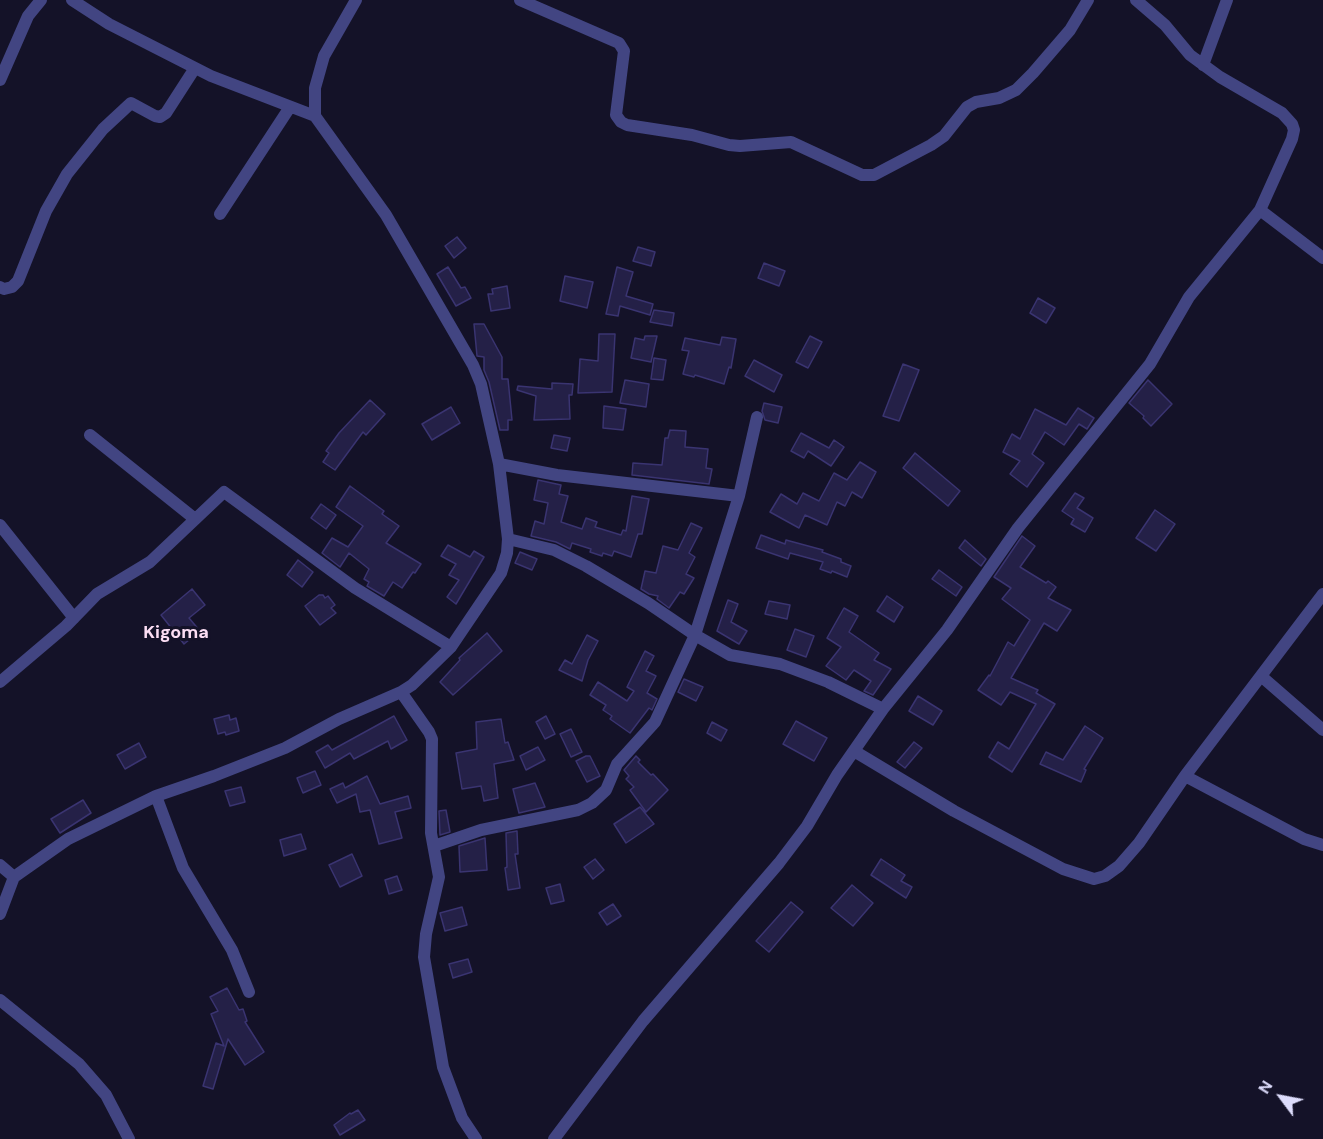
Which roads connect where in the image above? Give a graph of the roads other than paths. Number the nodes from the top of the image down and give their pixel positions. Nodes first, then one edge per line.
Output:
1 (41, 0) edge
2 (72, 0) edge
3 (356, 0) edge
4 (520, 0) edge
5 (1088, 0) edge
6 (1136, 0) edge
7 (1227, 0) edge
8 (1203, 65) junction
9 (195, 68) junction
10 (0, 80) edge
11 (290, 107) junction
12 (315, 117) junction
13 (1260, 210) junction
14 (220, 214) dead end
15 (1323, 258) edge
16 (0, 287) edge
17 (757, 417) dead end
18 (90, 435) dead end
19 (499, 464) junction
20 (739, 496) junction
21 (195, 519) junction
22 (0, 525) edge
23 (508, 539) junction
24 (1323, 594) edge
25 (74, 618) junction
26 (695, 635) junction
27 (451, 647) junction
28 (1261, 676) junction
29 (0, 682) edge
30 (401, 693) junction
31 (883, 709) junction
32 (1323, 730) edge
33 (854, 751) junction
34 (1185, 776) junction
35 (156, 796) junction
36 (1323, 844) edge
37 (434, 846) junction
38 (0, 865) edge
39 (14, 877) junction
40 (0, 914) edge
41 (249, 992) dead end
42 (0, 1000) edge
43 (129, 1139) edge
44 (476, 1139) edge
45 (554, 1139) edge

1 - 10 street
2 - 9 street
3 - 12 street
4 - 5 street
6 - 8 street
7 - 8 street
8 - 13 street
9 - 11 street
9 - 16 street
11 - 12 street
11 - 14 street
12 - 19 street
13 - 15 street
13 - 31 street
17 - 20 street
18 - 21 street
19 - 20 street
19 - 23 street
20 - 26 street
21 - 25 street
21 - 27 street
22 - 25 street
23 - 26 street
23 - 27 street
24 - 28 street
25 - 29 street
26 - 31 street
26 - 37 street
27 - 30 street
28 - 32 street
28 - 34 street
30 - 35 street
30 - 37 street
31 - 33 street
33 - 34 street
33 - 45 street
34 - 36 street
35 - 39 street
35 - 41 street
37 - 44 street
38 - 39 street
39 - 40 street
42 - 43 street

